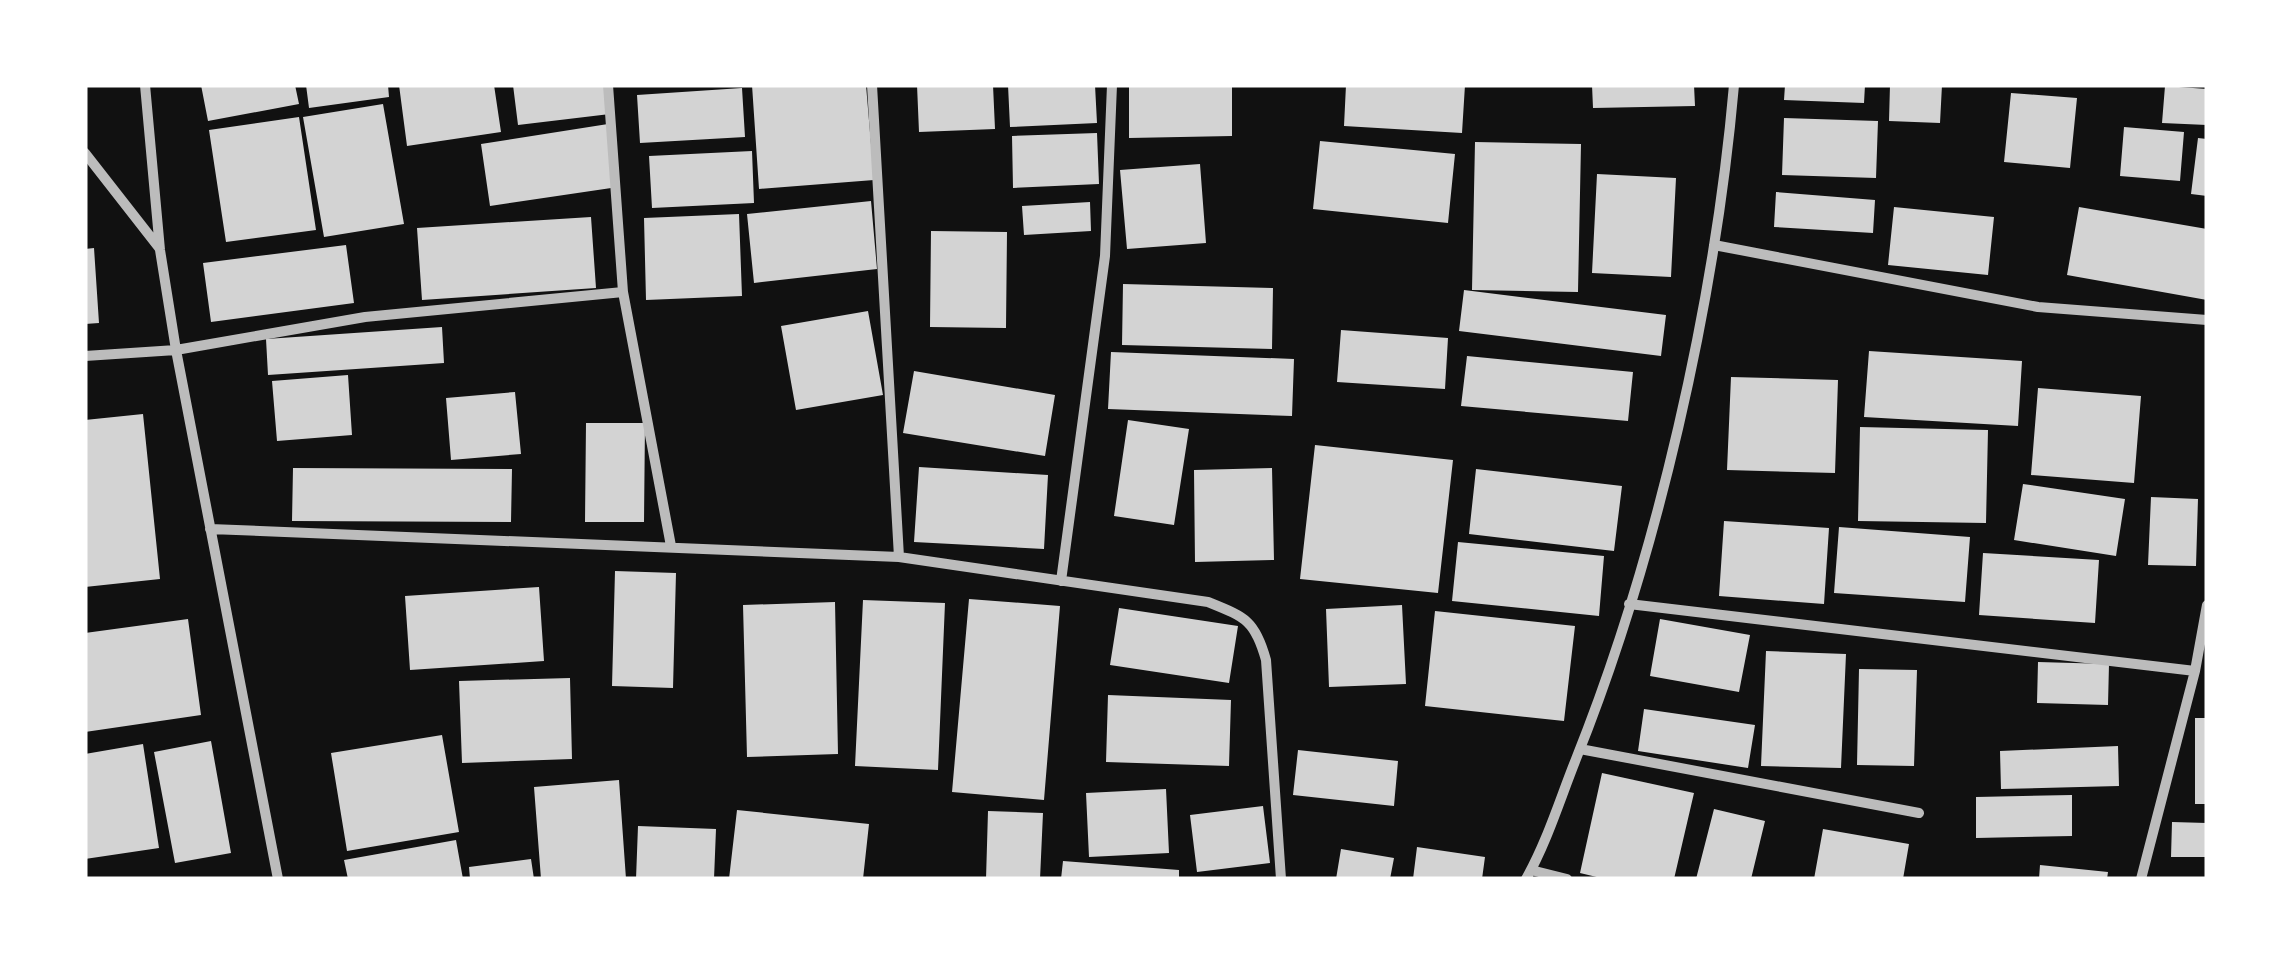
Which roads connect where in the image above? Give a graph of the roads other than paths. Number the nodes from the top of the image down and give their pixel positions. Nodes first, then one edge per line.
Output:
1 (145, 85) edge
2 (608, 85) edge
3 (872, 85) edge
4 (1112, 85) edge
5 (1734, 85) edge
6 (85, 153) edge
7 (1714, 245) junction
8 (160, 250) junction
9 (622, 292) junction
10 (2207, 320) edge
11 (176, 350) junction
12 (85, 356) edge
13 (210, 530) junction
14 (671, 546) junction
15 (899, 557) junction
16 (1062, 581) junction
17 (1629, 604) junction
18 (2207, 605) edge
19 (2195, 671) junction
20 (1580, 749) junction
21 (1918, 812) dead end
22 (1529, 874) edge
23 (278, 879) edge
24 (1281, 879) edge
25 (1568, 879) edge
26 (2141, 879) edge

1 - 8 street
2 - 9 street
3 - 15 street
4 - 16 street
5 - 7 street
6 - 8 street
7 - 10 street
7 - 17 street
8 - 11 street
9 - 11 street
9 - 14 street
11 - 12 street
11 - 13 street
13 - 14 street
13 - 23 street
14 - 15 street
15 - 16 street
16 - 24 street
17 - 19 street
17 - 20 street
18 - 19 street
19 - 26 street
20 - 21 street
20 - 22 street
22 - 25 street

